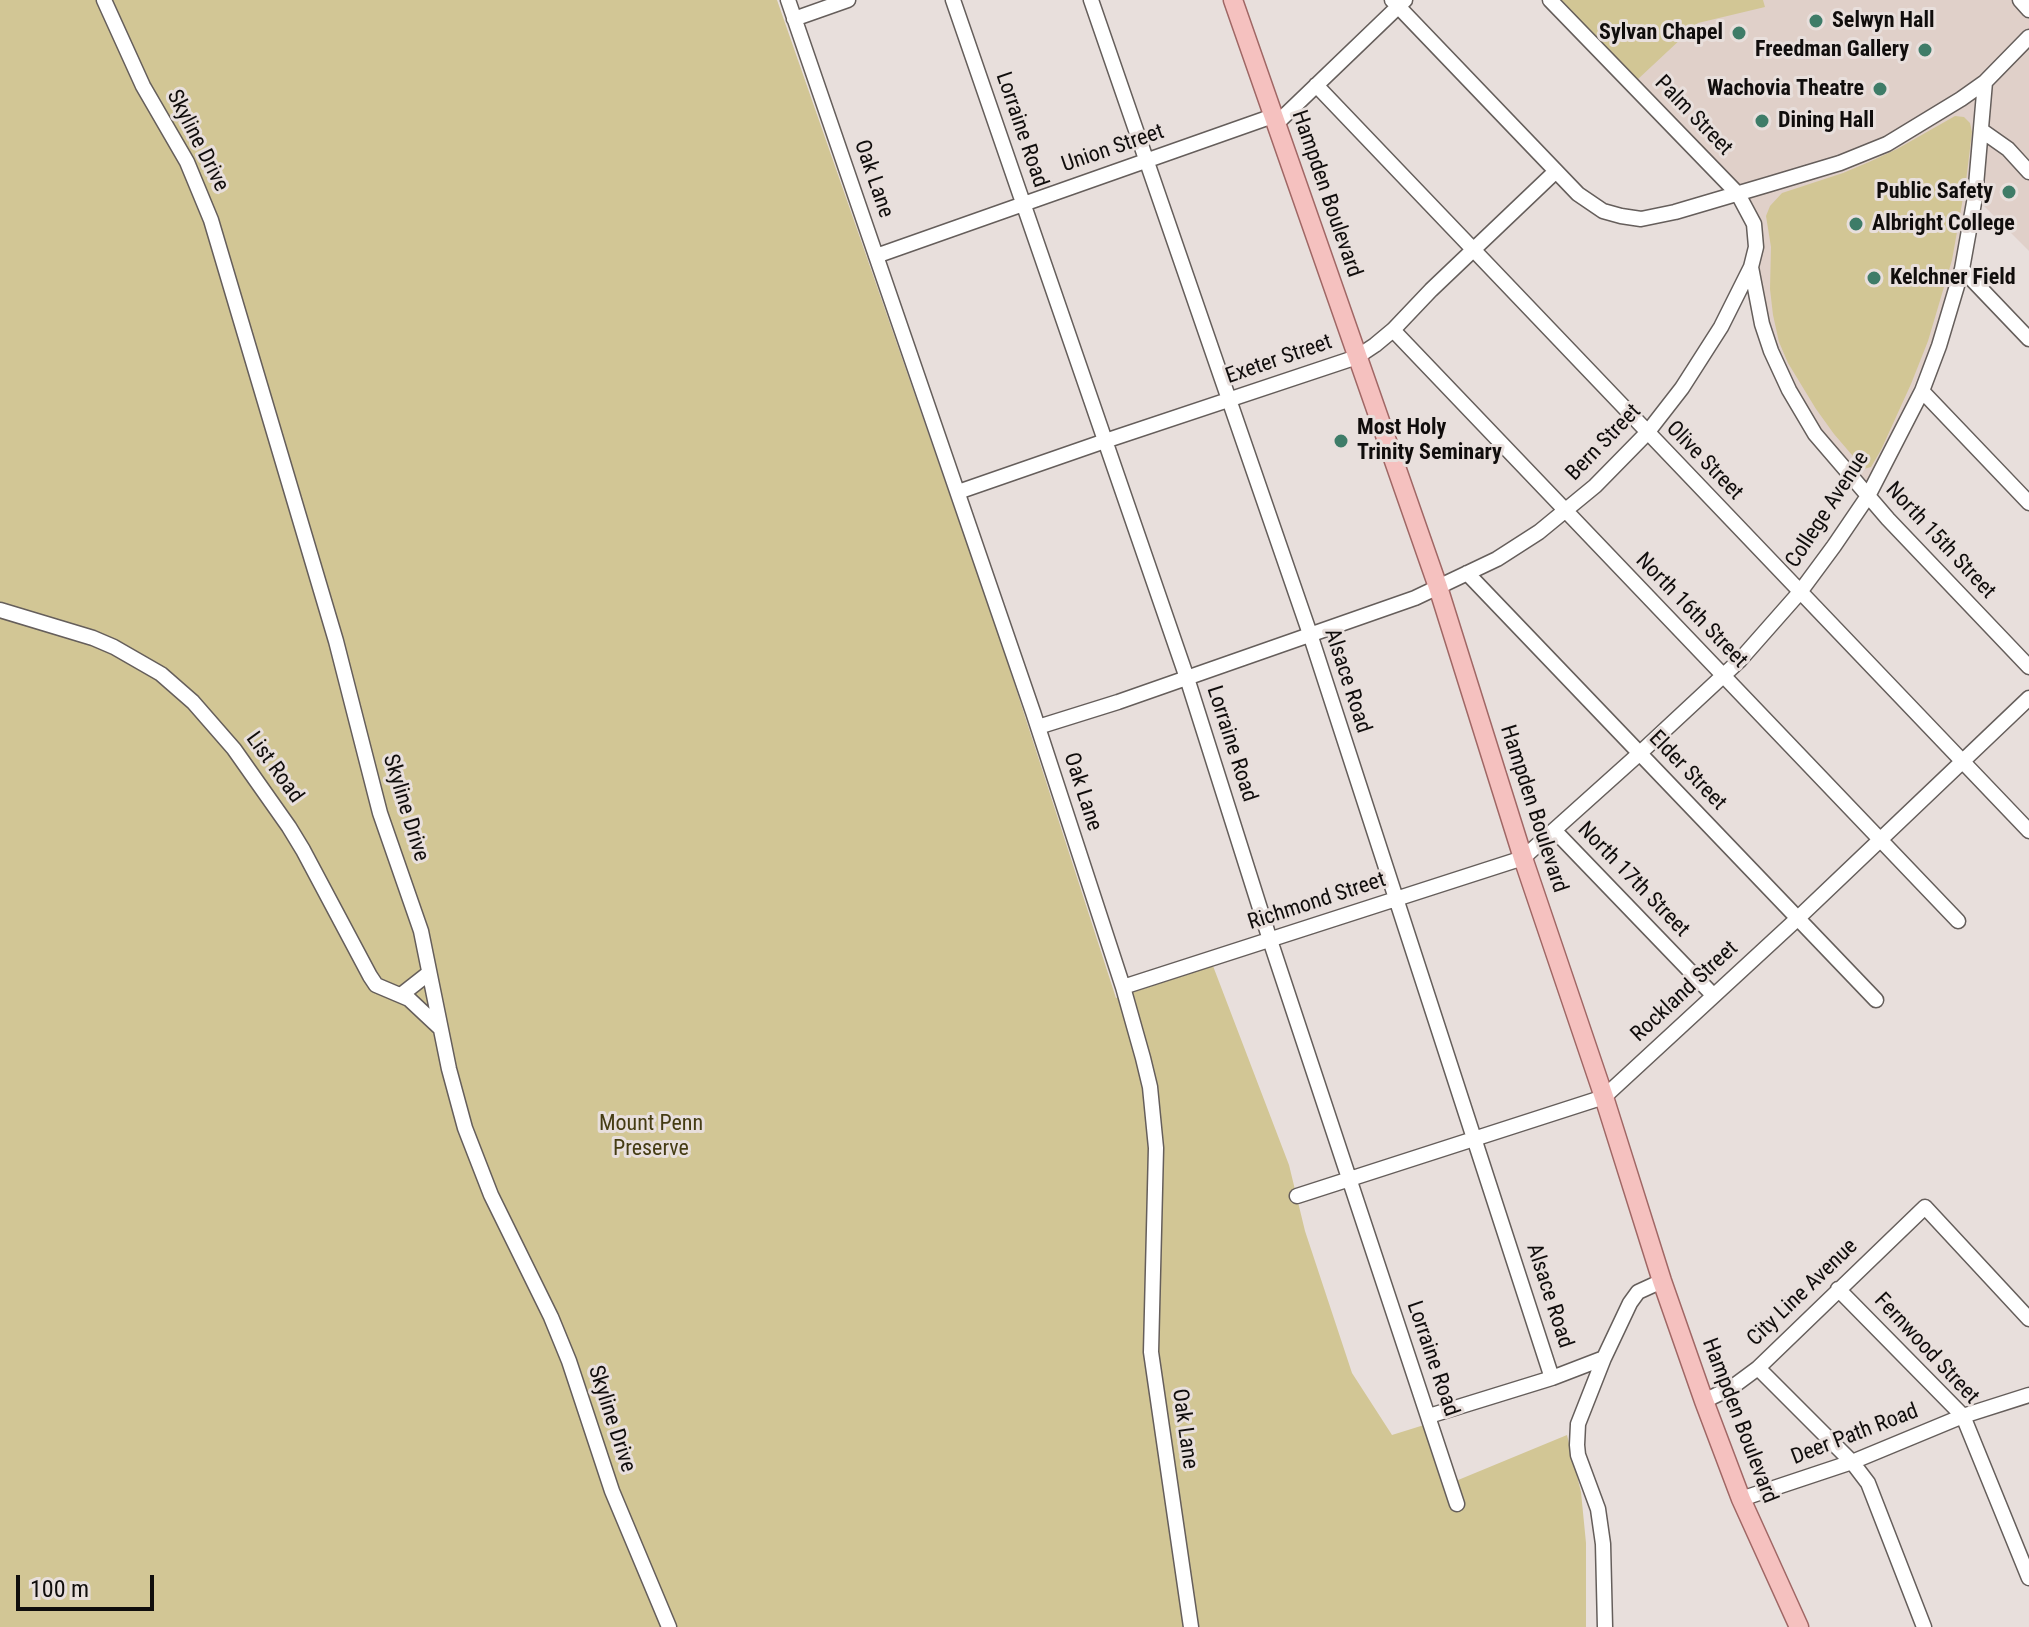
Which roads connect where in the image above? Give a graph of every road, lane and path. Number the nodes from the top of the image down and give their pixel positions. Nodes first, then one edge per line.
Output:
1 (104, 0) edge
2 (788, 0) edge
3 (848, 0) edge
4 (953, 0) edge
5 (1091, 0) edge
6 (1233, 0) edge
7 (1550, 0) edge
8 (2020, 0) edge
9 (1398, 2) edge
10 (2029, 10) edge
11 (794, 19) junction
12 (2029, 37) edge
13 (1985, 82) junction
14 (1316, 85) junction
15 (1275, 120) junction
16 (1981, 130) junction
17 (1146, 161) junction
18 (1556, 171) junction
19 (2029, 172) edge
20 (1738, 194) junction
21 (1023, 204) junction
22 (1473, 250) junction
23 (876, 256) junction
24 (1751, 267) junction
25 (1962, 269) junction
26 (1393, 330) junction
27 (2029, 339) edge
28 (1357, 357) junction
29 (1922, 391) junction
30 (1229, 400) junction
31 (1647, 433) junction
32 (1105, 441) junction
33 (958, 492) junction
34 (1868, 496) junction
35 (2029, 503) edge
36 (1565, 512) junction
37 (1467, 573) junction
38 (1438, 587) junction
39 (1800, 592) junction
40 (0, 610) edge
41 (1310, 634) junction
42 (2029, 667) edge
43 (1722, 675) junction
44 (1187, 678) junction
45 (2029, 698) edge
46 (1038, 727) junction
47 (1640, 753) junction
48 (1962, 762) junction
49 (1554, 830) junction
50 (2029, 831) edge
51 (1880, 840) junction
52 (1523, 858) junction
53 (1395, 899) junction
54 (1797, 919) junction
55 (1958, 921) dead end
56 (1270, 940) junction
57 (429, 973) junction
58 (1123, 987) junction
59 (401, 995) junction
60 (1713, 995) junction
61 (1876, 1000) dead end
62 (441, 1029) junction
63 (1604, 1097) junction
64 (1473, 1139) junction
65 (1349, 1179) junction
66 (1297, 1196) dead end
67 (1662, 1281) junction
68 (1838, 1289) junction
69 (2029, 1319) edge
70 (1604, 1358) junction
71 (1758, 1368) junction
72 (1552, 1378) junction
73 (2029, 1395) edge
74 (1704, 1401) junction
75 (1429, 1416) junction
76 (1963, 1416) junction
77 (1852, 1462) junction
78 (1741, 1499) junction
79 (1457, 1504) dead end
80 (2029, 1578) edge
81 (669, 1627) edge
82 (1191, 1627) edge
83 (1605, 1627) edge
84 (1799, 1627) edge
85 (1924, 1627) edge

1 - 57 street, Skyline Drive
2 - 11 street, Oak Lane
3 - 11 street
4 - 21 street, Lorraine Road
5 - 17 street, Alsace Road
6 - 15 main road, Hampden Boulevard
7 - 20 street, Palm Street
8 - 10 street
9 - 14 street, Union Street
9 - 18 street
11 - 23 street, Oak Lane
12 - 13 street
13 - 16 street, College Avenue
13 - 20 street
14 - 15 street, Union Street
14 - 22 street, Olive Street
15 - 17 street, Union Street
15 - 28 main road, Hampden Boulevard
16 - 19 street
16 - 25 street, College Avenue
17 - 21 street, Union Street
17 - 30 street, Alsace Road
18 - 20 street
18 - 22 street, Exeter Street
20 - 24 street, Bern Street
21 - 23 street, Union Street
21 - 32 street, Lorraine Road
22 - 26 street, Exeter Street
22 - 31 street, Olive Street
23 - 33 street, Oak Lane
24 - 31 street, Bern Street
24 - 34 street, North 15th Street
25 - 27 street
25 - 29 street, College Avenue
26 - 28 street, Exeter Street
26 - 36 street, North 16th Street
28 - 30 street, Exeter Street
28 - 38 main road, Hampden Boulevard
29 - 34 street, College Avenue
29 - 35 street
30 - 32 street, Exeter Street
30 - 41 street, Alsace Road
31 - 36 street, Bern Street
31 - 39 street, Olive Street
32 - 33 street, Exeter Street
32 - 44 street, Lorraine Road
33 - 46 street, Oak Lane
34 - 39 street, College Avenue
34 - 42 street, North 15th Street
36 - 37 street, Bern Street
36 - 43 street, North 16th Street
37 - 38 street, Bern Street
37 - 47 street, Elder Street
38 - 41 street, Bern Street
38 - 52 main road, Hampden Boulevard
39 - 43 street, College Avenue
39 - 48 street, Olive Street
40 - 59 street, List Road
41 - 44 street, Bern Street
41 - 53 street, Alsace Road
43 - 47 street, College Avenue
43 - 51 street, North 16th Street
44 - 46 street, Bern Street
44 - 56 street, Lorraine Road
45 - 48 street, Rockland Street
46 - 58 street, Oak Lane
47 - 49 street, College Avenue
47 - 54 street, Elder Street
48 - 50 street, Olive Street
48 - 51 street, Rockland Street
49 - 52 street, College Avenue
49 - 60 street, North 17th Street
51 - 54 street, Rockland Street
51 - 55 street, North 16th Street
52 - 53 street, Richmond Street
52 - 63 main road, Hampden Boulevard
53 - 56 street, Richmond Street
53 - 64 street, Alsace Road
54 - 60 street, Rockland Street
54 - 61 street, Elder Street
56 - 58 street, Richmond Street
56 - 65 street, Lorraine Road
57 - 59 street
57 - 62 street, Skyline Drive
58 - 82 street, Oak Lane
59 - 62 street, List Road
60 - 63 street, Rockland Street
62 - 81 street, Skyline Drive
63 - 64 street, Rockland Street
63 - 67 main road, Hampden Boulevard
64 - 65 street, Rockland Street
64 - 72 street, Alsace Road
65 - 66 street, Rockland Street
65 - 75 street, Lorraine Road
67 - 70 street, Alsace Road
67 - 74 main road, Hampden Boulevard
68 - 69 street, City Line Avenue
68 - 71 street, City Line Avenue
68 - 76 street, Fernwood Street
70 - 72 street
70 - 83 street, Alsace Road
71 - 74 street, City Line Avenue
71 - 77 street
72 - 75 street
73 - 76 street, Deer Path Road
74 - 78 main road, Hampden Boulevard
75 - 79 street, Lorraine Road
76 - 77 street, Deer Path Road
76 - 80 street, Fernwood Street
77 - 78 street, Deer Path Road
77 - 85 street
78 - 84 main road, Hampden Boulevard

